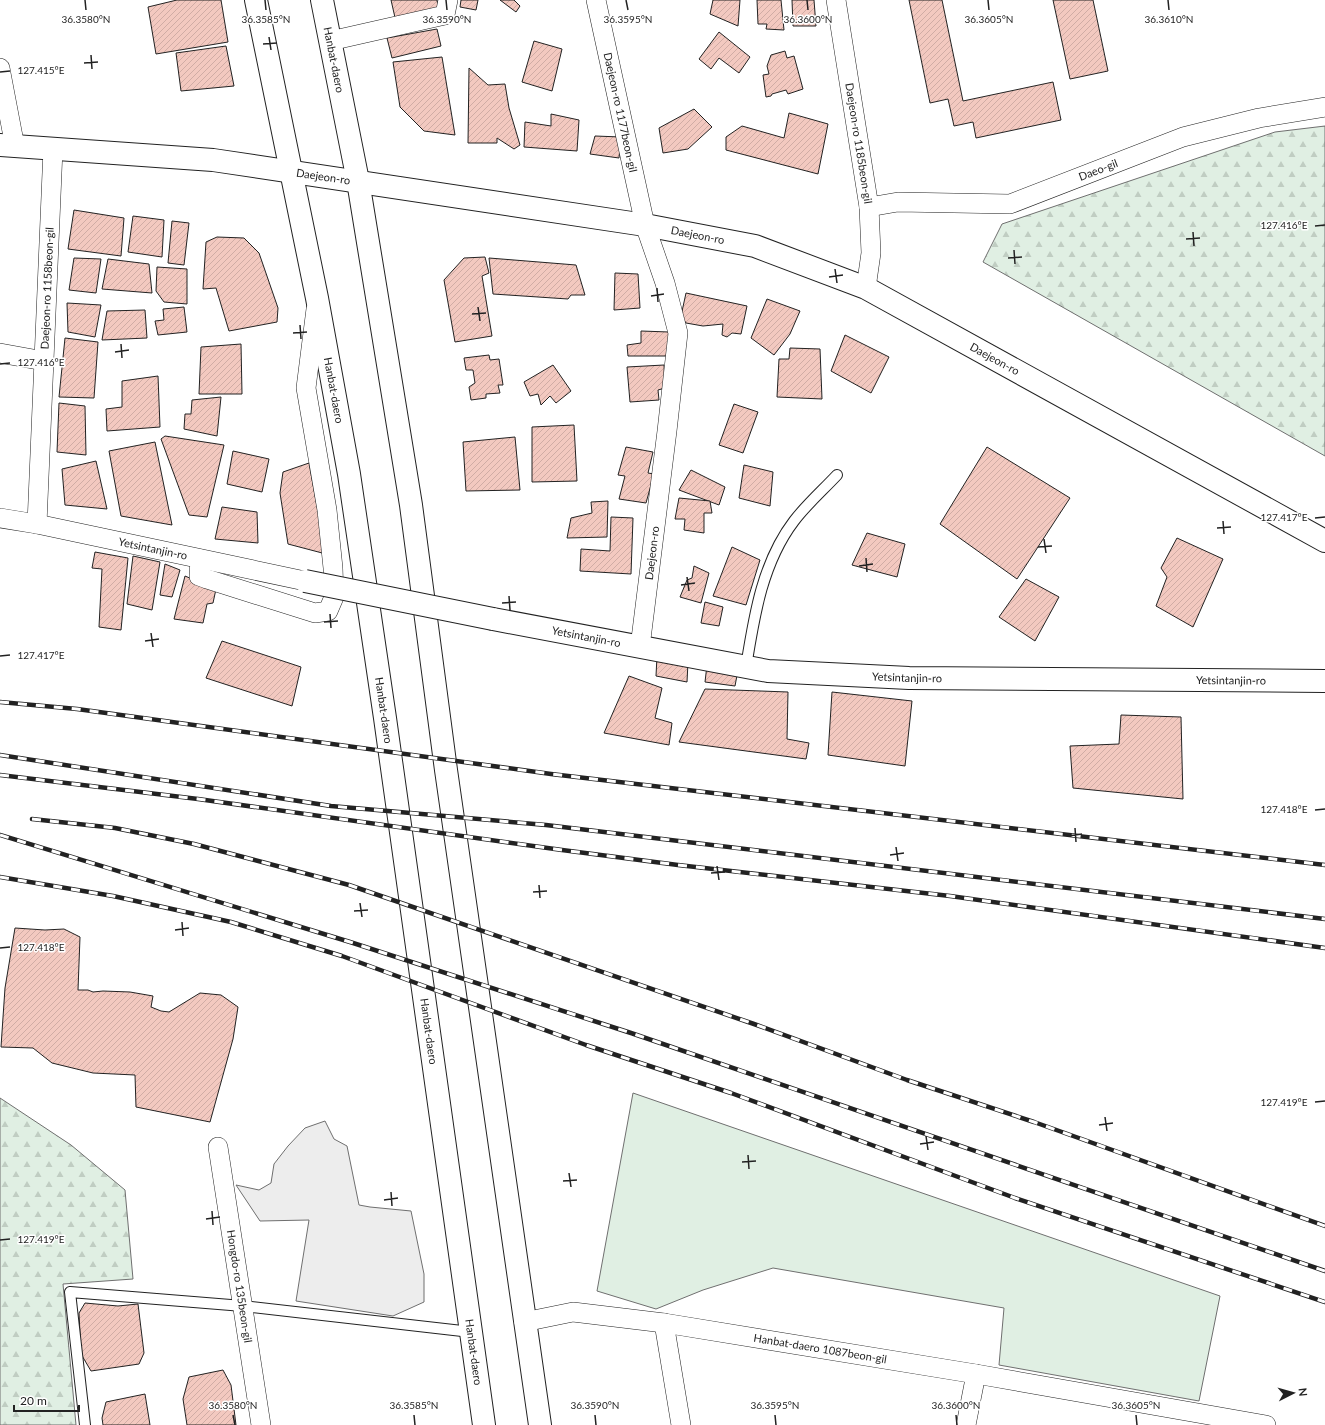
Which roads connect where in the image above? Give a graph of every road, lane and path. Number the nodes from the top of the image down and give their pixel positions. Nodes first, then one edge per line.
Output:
1 (256, 0) edge
2 (322, 0) edge
3 (448, 0) edge
4 (596, 0) edge
5 (836, 0) edge
6 (330, 41) junction
7 (0, 68) edge
8 (1325, 107) edge
9 (7, 146) edge
10 (53, 149) junction
11 (291, 171) junction
12 (358, 181) junction
13 (869, 207) junction
14 (645, 225) junction
15 (866, 288) junction
16 (317, 298) junction
17 (0, 353) edge
18 (44, 361) junction
19 (837, 475) dead end
20 (0, 518) edge
21 (36, 524) junction
22 (1325, 541) edge
23 (200, 559) junction
24 (306, 581) joint
25 (640, 647) junction
26 (746, 667) junction
27 (1325, 681) edge
28 (218, 1147) dead end
29 (243, 1306) junction
30 (524, 1322) junction
31 (664, 1323) junction
32 (472, 1332) junction
33 (976, 1374) junction
34 (85, 1425) edge
35 (261, 1425) edge
36 (484, 1425) edge
37 (540, 1425) edge
38 (681, 1425) edge
39 (966, 1425) edge
40 (1266, 1425) edge

1 - 11 main road, Hanbat-daero
2 - 6 main road, Hanbat-daero
3 - 6 street
4 - 14 street, Daejeon-ro 1177beon-gil
5 - 13 street, Daejeon-ro 1185beon-gil
6 - 12 main road, Hanbat-daero
7 - 9 street
8 - 13 street, Daeo-gil
9 - 10 main road, Daejeon-ro
10 - 11 main road, Daejeon-ro
10 - 18 street, Daejeon-ro 1158beon-gil
11 - 12 main road, Daejeon-ro
11 - 16 main road, Hanbat-daero
12 - 14 main road, Daejeon-ro
12 - 30 main road, Hanbat-daero
13 - 15 street, Daejeon-ro 1185beon-gil
14 - 15 main road, Daejeon-ro
14 - 25 street, Daejeon-ro
15 - 22 main road, Daejeon-ro
16 - 23 street
16 - 32 main road, Hanbat-daero
17 - 18 street
18 - 21 street, Daejeon-ro 1158beon-gil
19 - 26 lane
20 - 21 street, Yetsintanjin-ro
21 - 23 street, Yetsintanjin-ro
23 - 24 street, Yetsintanjin-ro
24 - 25 main road, Yetsintanjin-ro, bridge
25 - 26 main road, Yetsintanjin-ro
26 - 27 main road, Yetsintanjin-ro
28 - 29 street, Hongdo-ro 135beon-gil
29 - 32 lane
29 - 34 lane
29 - 35 street, Hongdo-ro 135beon-gil
30 - 31 street, Hanbat-daero 1087beon-gil
30 - 37 main road, Hanbat-daero
31 - 33 street, Hanbat-daero 1087beon-gil
31 - 38 street
32 - 36 main road, Hanbat-daero
33 - 39 street
33 - 40 street, Hanbat-daero 1087beon-gil

